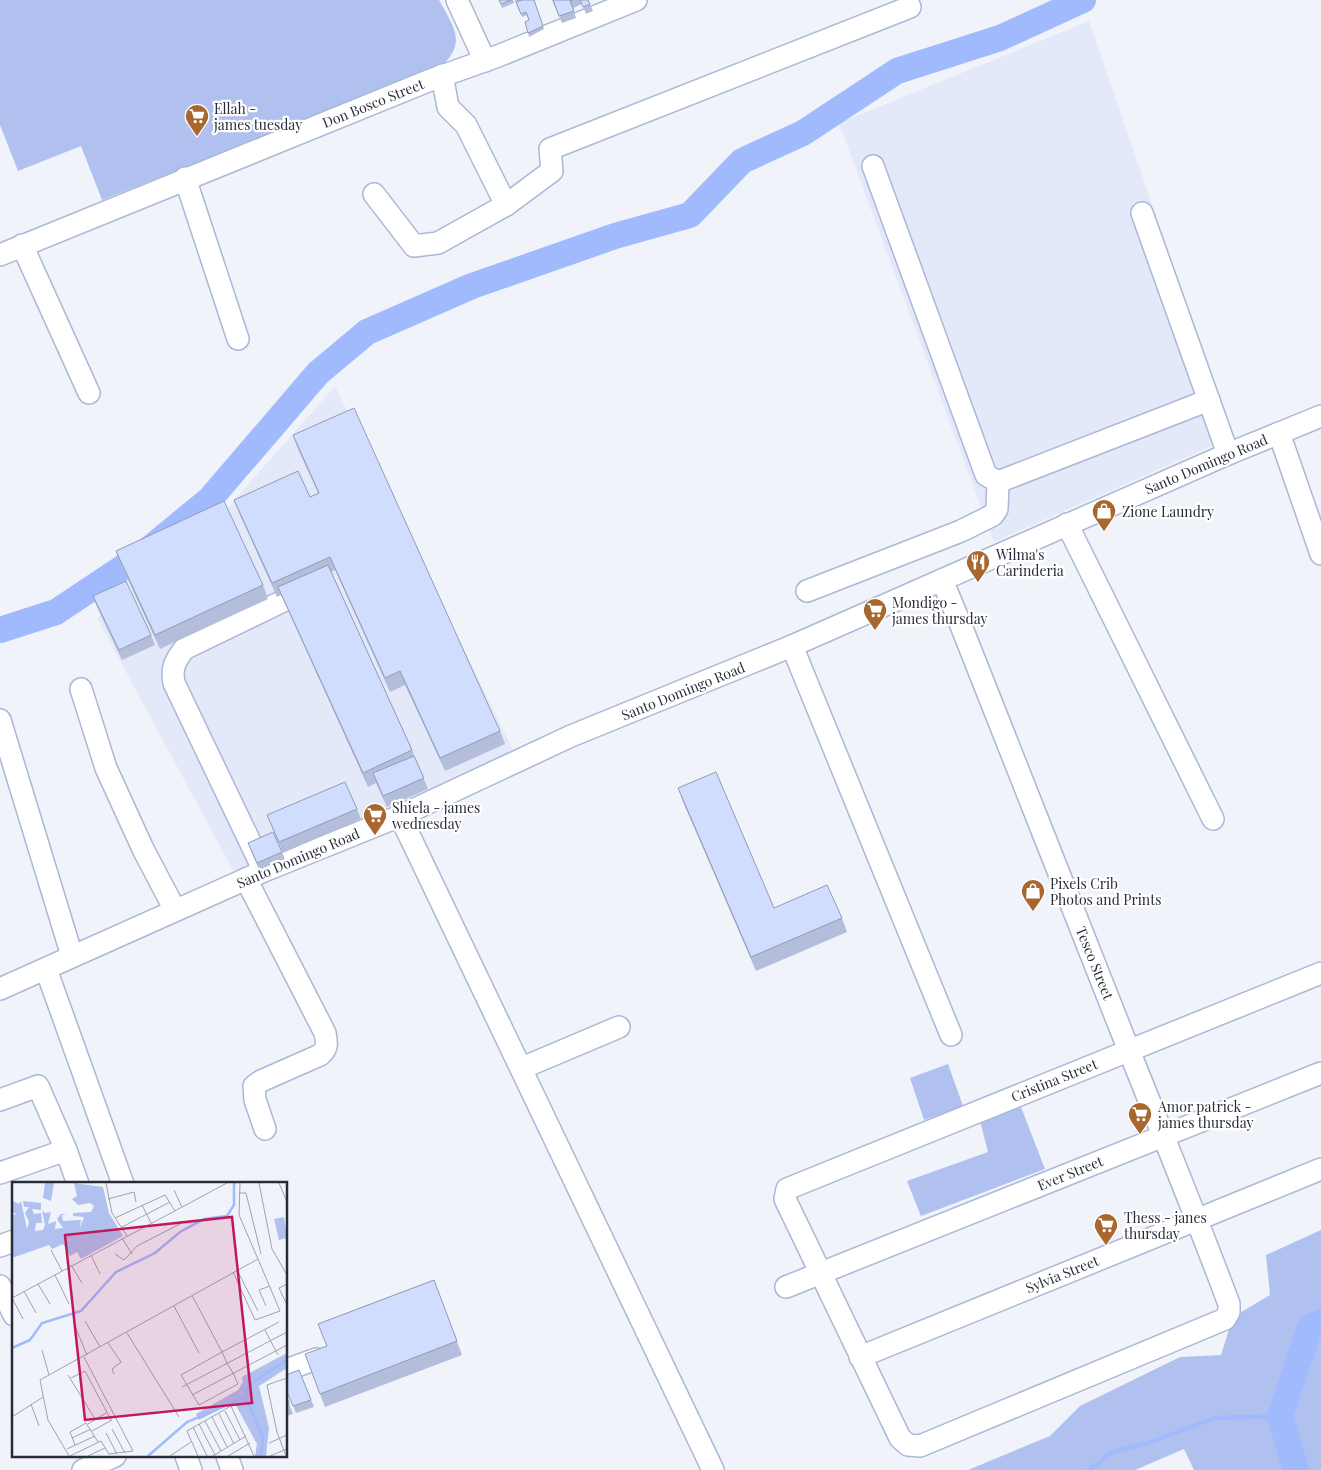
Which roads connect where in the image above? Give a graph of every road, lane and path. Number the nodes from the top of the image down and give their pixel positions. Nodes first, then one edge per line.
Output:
1 (456, 0) edge
2 (636, 0) edge
3 (910, 7) dead end
4 (485, 61) junction
5 (442, 75) junction
6 (873, 166) dead end
7 (185, 178) junction
8 (374, 194) dead end
9 (506, 205) junction
10 (1142, 213) dead end
11 (22, 245) junction
12 (0, 255) edge
13 (238, 339) dead end
14 (89, 394) dead end
15 (1209, 400) junction
16 (1320, 422) edge
17 (1280, 433) junction
18 (1228, 454) junction
19 (998, 482) junction
20 (1067, 524) junction
21 (1321, 554) edge
22 (942, 580) junction
23 (807, 591) dead end
24 (283, 601) edge
25 (792, 646) junction
26 (81, 689) dead end
27 (0, 720) edge
28 (400, 816) junction
29 (1213, 819) dead end
30 (255, 875) junction
31 (175, 910) junction
32 (72, 956) junction
33 (46, 969) junction
34 (1321, 973) edge
35 (0, 989) edge
36 (619, 1027) dead end
37 (951, 1035) dead end
38 (1129, 1049) junction
39 (522, 1068) junction
40 (1321, 1073) edge
41 (0, 1100) edge
42 (266, 1129) dead end
43 (1163, 1135) junction
44 (66, 1150) junction
45 (1321, 1169) edge
46 (0, 1173) edge
47 (77, 1182) edge
48 (123, 1182) edge
49 (1197, 1218) junction
50 (12, 1242) edge
51 (0, 1246) edge
52 (819, 1274) junction
53 (0, 1286) edge
54 (786, 1287) dead end
55 (12, 1311) edge
56 (860, 1357) junction
57 (316, 1359) edge
58 (288, 1369) edge
59 (79, 1458) edge
60 (110, 1458) edge
61 (187, 1458) edge
62 (228, 1458) edge
63 (83, 1470) edge
64 (192, 1470) edge
65 (232, 1470) edge
66 (713, 1470) edge

1 - 4 street
2 - 4 street, Don Bosco Street
3 - 9 street
4 - 5 street, Don Bosco Street
5 - 7 street, Don Bosco Street
5 - 9 street
6 - 19 street
7 - 11 street, Don Bosco Street
7 - 13 street
8 - 9 street
10 - 15 street
11 - 12 street, Don Bosco Street
11 - 14 street
15 - 18 street
15 - 19 street
16 - 17 street, Santo Domingo Road
17 - 18 street, Santo Domingo Road
17 - 21 street
18 - 20 street, Santo Domingo Road
19 - 23 street
20 - 22 street, Santo Domingo Road
20 - 29 street
22 - 25 street, Santo Domingo Road
22 - 38 street, Tesco Street
24 - 30 street
25 - 28 street, Santo Domingo Road
25 - 37 street
26 - 31 street
27 - 32 street
28 - 30 street, Santo Domingo Road
28 - 39 street
30 - 31 street, Santo Domingo Road
30 - 42 street
31 - 32 street, Santo Domingo Road
32 - 33 street, Santo Domingo Road
33 - 35 street, Santo Domingo Road
33 - 48 street
34 - 38 street, Cristina Street
36 - 39 street
38 - 43 street, Tesco Street
38 - 52 street, Cristina Street
39 - 66 street
40 - 43 street, Ever Street
41 - 44 street
43 - 49 street, Tesco Street
43 - 52 street, Ever Street
44 - 46 street
44 - 47 street
45 - 49 street, Sylvia Street
49 - 56 street, Sylvia Street
49 - 56 street, Tesco Street
50 - 51 street
52 - 54 street, Ever Street
52 - 56 street
53 - 55 street
57 - 58 street
59 - 63 street
60 - 63 street
61 - 64 street
62 - 65 street

